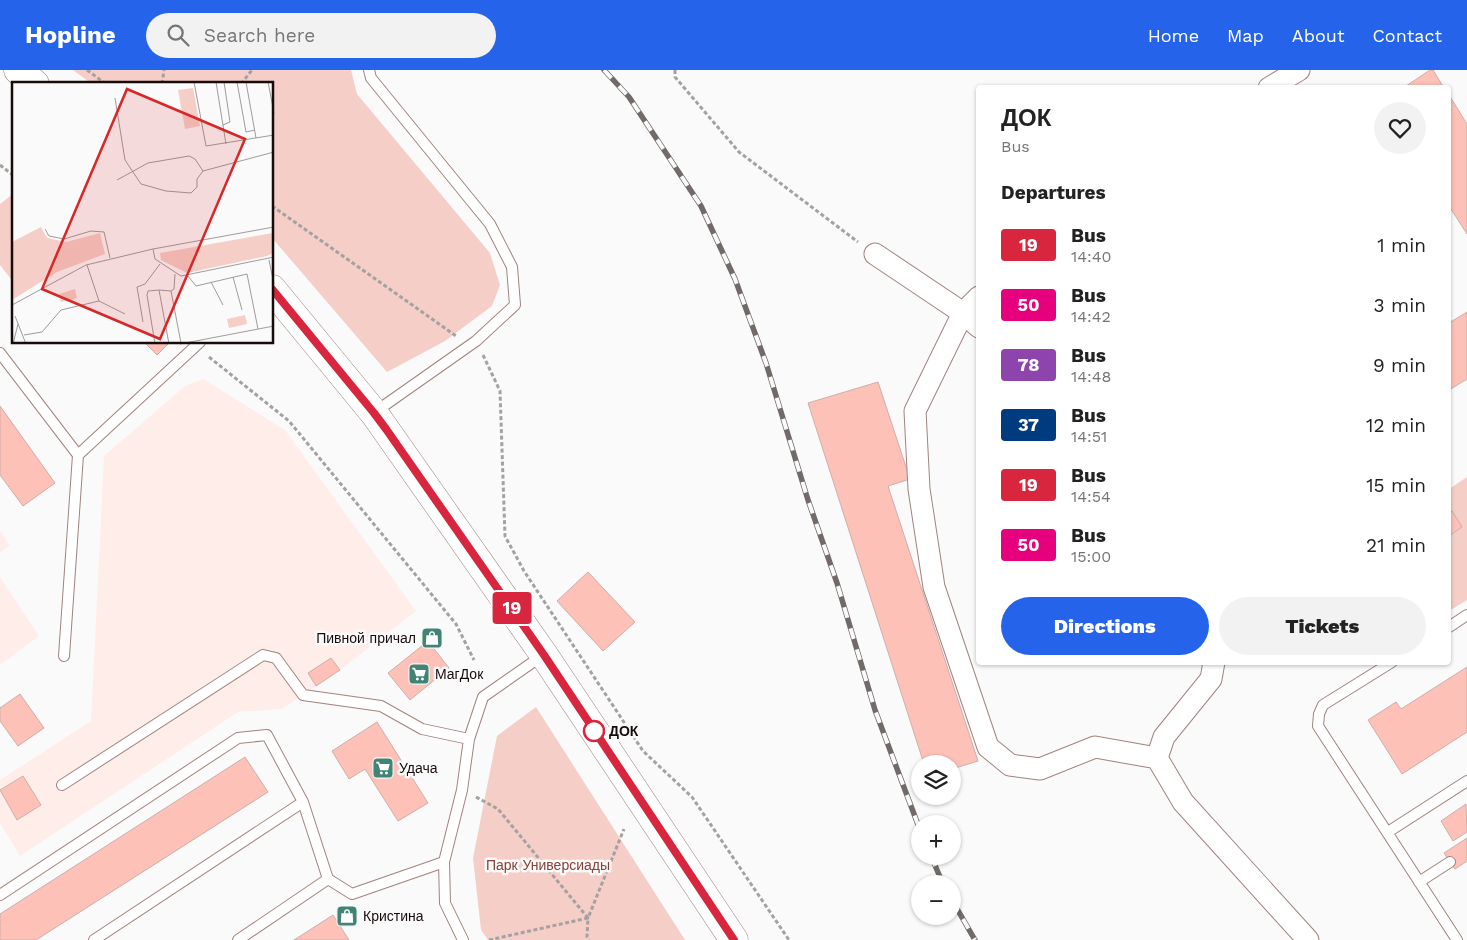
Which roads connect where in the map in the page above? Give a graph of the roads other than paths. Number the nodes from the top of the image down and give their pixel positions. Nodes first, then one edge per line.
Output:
1 (18, 70) edge
2 (369, 70) edge
3 (1299, 70) edge
4 (33, 82) edge
5 (1274, 85) edge
6 (875, 254) road end
7 (274, 291) edge
8 (976, 306) edge
9 (971, 320) edge
10 (198, 344) edge
11 (0, 354) edge
12 (374, 413) junction
13 (78, 455) junction
14 (1467, 615) edge
15 (1451, 625) edge
16 (544, 655) junction
17 (64, 656) dead end
18 (1213, 665) edge
19 (1387, 665) edge
20 (468, 740) junction
21 (1157, 758) junction
22 (1467, 781) edge
23 (62, 785) dead end
24 (303, 802) junction
25 (1388, 832) junction
26 (444, 862) junction
27 (1450, 862) dead end
28 (328, 879) junction
29 (1419, 882) junction
30 (0, 895) edge
31 (94, 940) edge
32 (238, 940) edge
33 (463, 940) edge
34 (734, 940) edge
35 (1308, 940) edge
36 (1457, 940) edge

1 - 4 highway
2 - 12 lane
3 - 5 street
6 - 9 street
7 - 12 highway
8 - 9 street
9 - 21 street
10 - 13 lane
11 - 13 lane
12 - 16 highway
13 - 17 lane
14 - 15 lane
16 - 20 lane
16 - 34 highway
18 - 21 street
19 - 25 lane
20 - 23 lane
20 - 26 lane
21 - 35 street
22 - 25 lane
24 - 28 lane
24 - 30 lane
24 - 31 lane
25 - 29 lane
26 - 28 lane
26 - 33 lane
27 - 29 lane
28 - 32 lane
29 - 36 lane

